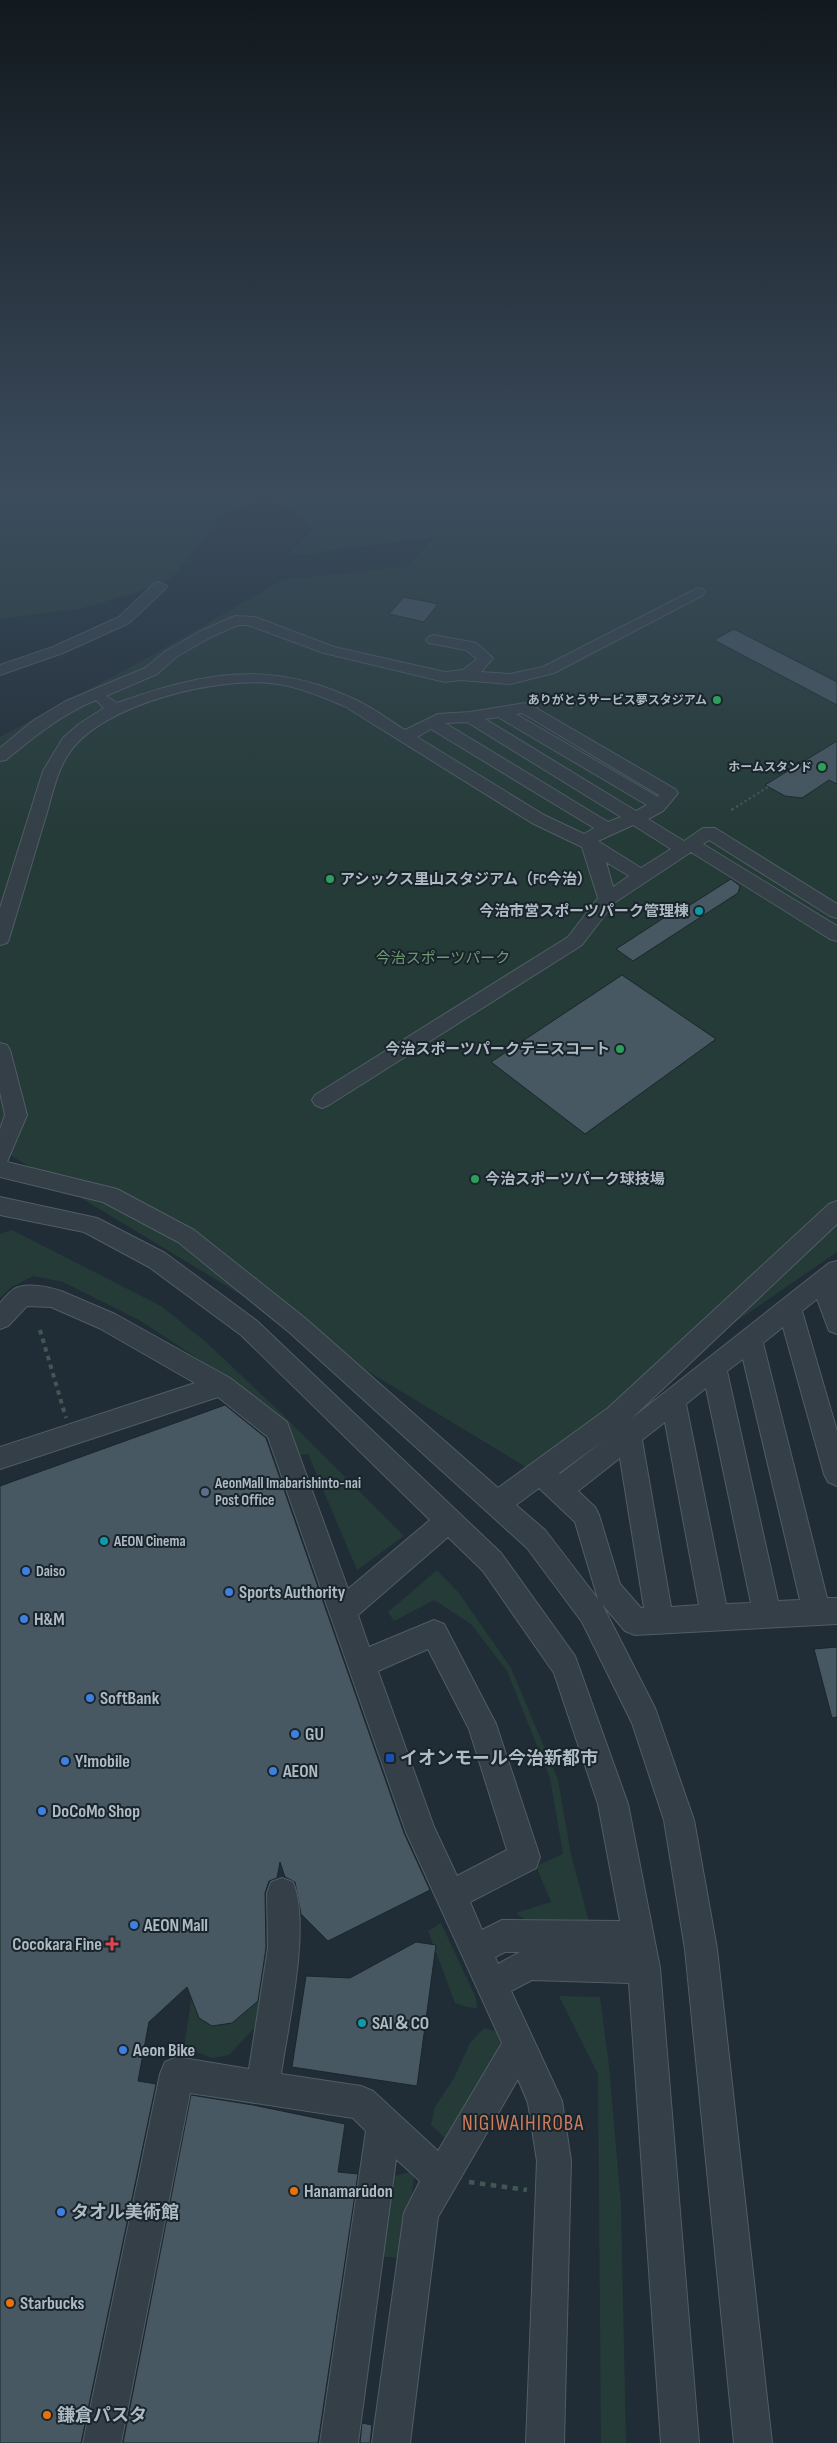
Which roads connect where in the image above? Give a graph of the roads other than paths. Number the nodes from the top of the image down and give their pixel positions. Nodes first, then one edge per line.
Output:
1 (142, 603) edge
2 (677, 603) edge
3 (434, 640) dead end
4 (0, 670) edge
5 (462, 676) junction
6 (96, 694) junction
7 (115, 709) junction
8 (501, 712) junction
9 (470, 717) junction
10 (431, 722) junction
11 (404, 737) junction
12 (598, 750) junction
13 (0, 756) edge
14 (581, 759) junction
15 (559, 772) junction
16 (535, 785) junction
17 (508, 801) junction
18 (659, 805) junction
19 (636, 819) junction
20 (607, 829) junction
21 (587, 842) junction
22 (687, 846) junction
23 (641, 876) junction
24 (606, 898) junction
25 (837, 912) edge
26 (837, 935) edge
27 (0, 939) edge
28 (0, 1050) edge
29 (322, 1100) dead end
30 (0, 1156) edge
31 (0, 1169) edge
32 (0, 1206) edge
33 (837, 1210) edge
34 (830, 1276) edge
35 (789, 1308) junction
36 (0, 1319) edge
37 (837, 1324) edge
38 (750, 1340) junction
39 (714, 1367) junction
40 (221, 1384) junction
41 (673, 1401) junction
42 (628, 1436) junction
43 (0, 1458) edge
44 (540, 1472) junction
45 (837, 1474) edge
46 (560, 1490) junction
47 (497, 1504) junction
48 (448, 1520) junction
49 (342, 1611) junction
50 (827, 1612) edge
51 (767, 1615) junction
52 (715, 1618) junction
53 (660, 1621) junction
54 (361, 1664) junction
55 (282, 1893) dead end
56 (450, 1896) junction
57 (638, 1936) junction
58 (476, 1951) junction
59 (644, 1968) junction
60 (491, 1985) junction
61 (519, 2045) junction
62 (262, 2088) junction
63 (384, 2125) junction
64 (442, 2178) junction
65 (102, 2443) edge
66 (339, 2443) edge
67 (391, 2443) edge
68 (545, 2443) edge
69 (680, 2443) edge
70 (753, 2443) edge

1 - 4 street
2 - 5 street
3 - 5 street
5 - 6 street
6 - 7 street
6 - 13 street
7 - 11 street
7 - 27 street
8 - 9 street
8 - 12 street
8 - 14 street
9 - 10 street
9 - 15 street
10 - 11 street
10 - 16 street
11 - 17 street
12 - 14 street
12 - 18 street
14 - 15 street
14 - 18 street
15 - 16 street
15 - 19 street
16 - 17 street
16 - 20 street
17 - 21 street
18 - 19 street
19 - 20 street
19 - 22 street
20 - 21 street
21 - 23 street
21 - 24 street
22 - 23 street
22 - 25 street
22 - 26 street
23 - 24 street
24 - 29 street
28 - 30 street
31 - 47 street
32 - 48 street
33 - 44 street
34 - 35 street
34 - 37 street
35 - 38 street
35 - 45 street
36 - 40 street
38 - 39 street
38 - 50 street
39 - 41 street
39 - 51 street
40 - 43 street
40 - 49 street
41 - 42 street
41 - 52 street
42 - 46 street
42 - 53 street
44 - 46 street
44 - 47 street
46 - 53 street
47 - 70 street
48 - 49 street
48 - 57 street
49 - 54 street
50 - 51 street
51 - 52 street
52 - 53 street
54 - 56 street
54 - 56 street
55 - 62 street
56 - 58 street
57 - 58 street
57 - 59 street
58 - 60 street
59 - 60 street
59 - 69 street
60 - 61 street
61 - 64 street
61 - 68 street
62 - 63 street
62 - 65 street
63 - 64 street
63 - 66 street
64 - 67 street

